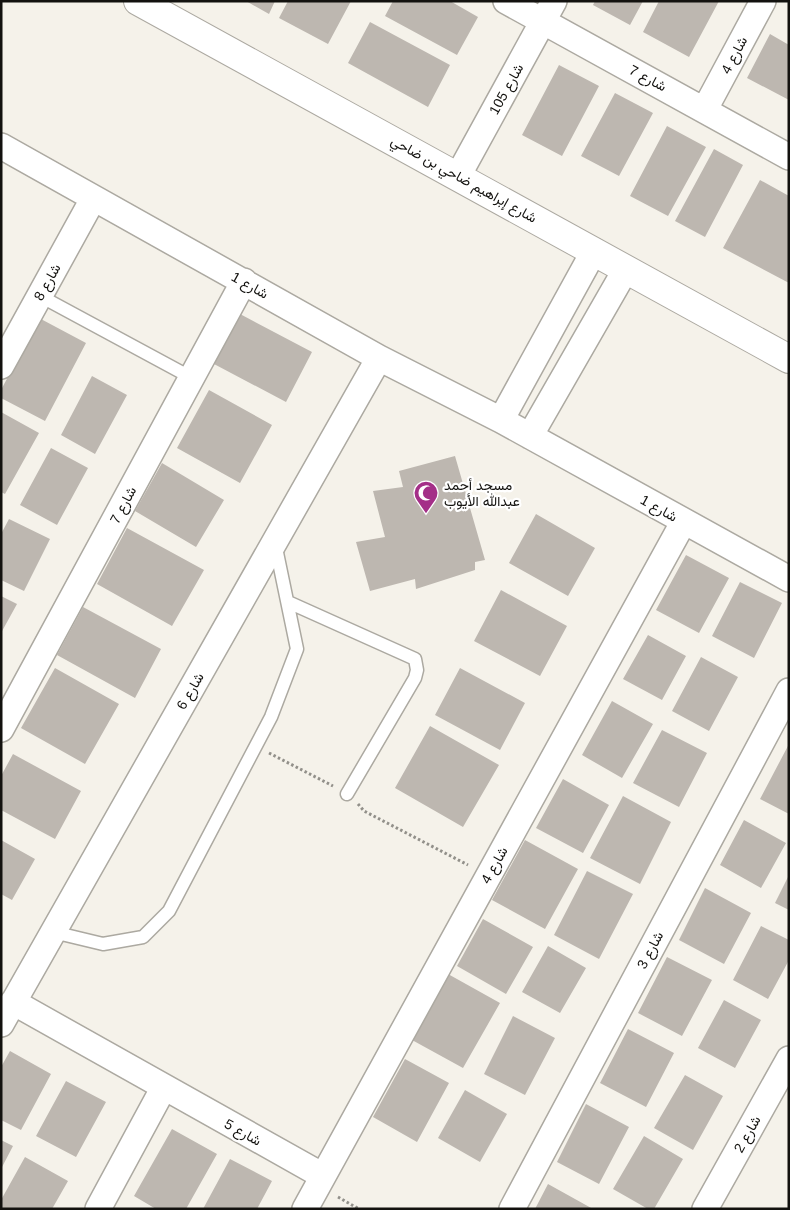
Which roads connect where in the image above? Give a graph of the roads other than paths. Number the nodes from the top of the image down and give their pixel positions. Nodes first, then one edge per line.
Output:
1 (138, 1) edge
2 (506, 1) edge
3 (763, 1) edge
4 (548, 11) edge
5 (704, 109) junction
6 (1, 146) edge
7 (789, 157) edge
8 (458, 176) junction
9 (93, 199) junction
10 (594, 251) junction
11 (626, 269) junction
12 (244, 281) junction
13 (40, 296) junction
14 (379, 358) junction
15 (789, 359) edge
16 (1, 366) edge
17 (192, 378) junction
18 (501, 420) junction
19 (530, 436) junction
20 (684, 521) junction
21 (275, 541) junction
22 (789, 579) edge
23 (288, 602) junction
24 (789, 691) edge
25 (1, 729) edge
26 (347, 794) road end
27 (53, 932) junction
28 (5, 1017) edge
29 (789, 1059) edge
30 (164, 1087) junction
31 (323, 1176) junction
32 (98, 1209) edge
33 (305, 1209) edge
34 (512, 1209) edge
35 (705, 1209) edge

1 - 8 street, شارع إبراهيم ضاحي بن ضاحي
2 - 4 street, شارع 7
3 - 5 street, شارع 4
4 - 5 street, شارع 7
4 - 8 street, شارع 105
5 - 7 street, شارع 7
6 - 9 street, شارع 1
8 - 10 street, شارع إبراهيم ضاحي بن ضاحي
9 - 12 street, شارع 1
9 - 13 street, شارع 8
10 - 11 street, شارع إبراهيم ضاحي بن ضاحي
10 - 18 street
11 - 15 street, شارع إبراهيم ضاحي بن ضاحي
11 - 19 street
12 - 14 street, شارع 1
12 - 17 street, شارع 7
13 - 16 street, شارع 8
13 - 17 lane
14 - 18 street, شارع 1
14 - 21 street, شارع 6
17 - 25 street, شارع 7
18 - 19 street, شارع 1
19 - 20 street, شارع 1
20 - 22 street, شارع 1
20 - 31 street, شارع 4
21 - 23 lane
21 - 27 street, شارع 6
23 - 26 lane
23 - 27 lane
24 - 34 street, شارع 3
27 - 28 street, شارع 6
28 - 30 street, شارع 5
29 - 35 street, شارع 2
30 - 31 street, شارع 5
30 - 32 street
31 - 33 street, شارع 4

